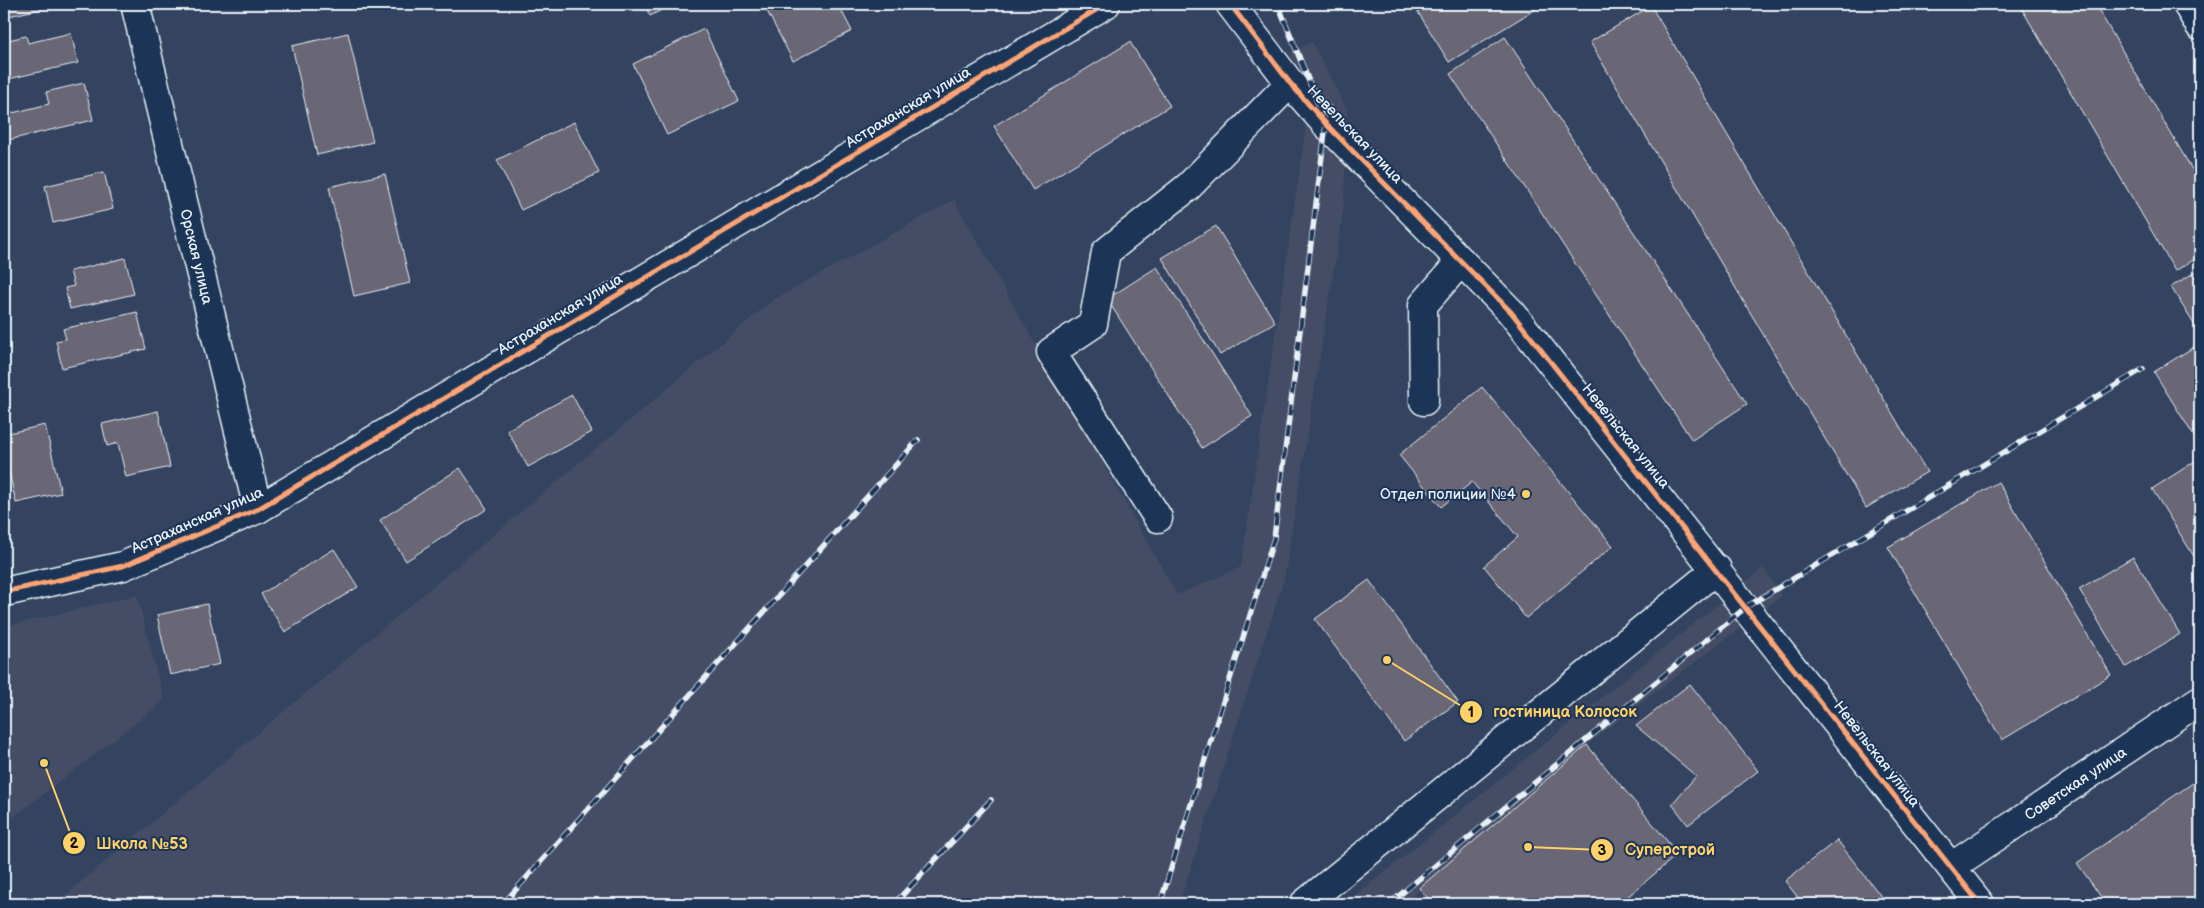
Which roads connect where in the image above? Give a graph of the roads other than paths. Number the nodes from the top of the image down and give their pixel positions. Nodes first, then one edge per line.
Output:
1 (134, 4) edge
2 (1106, 4) edge
3 (1230, 4) edge
4 (2187, 4) edge
5 (2200, 26) edge
6 (1290, 83) junction
7 (1460, 261) junction
8 (1424, 401) dead end
9 (258, 509) junction
10 (1158, 518) dead end
11 (1716, 569) junction
12 (4, 592) edge
13 (2200, 700) edge
14 (1951, 868) junction
15 (1304, 904) edge
16 (1980, 904) edge

1 - 9 street, Орская улица
2 - 9 street, Астраханская улица
3 - 6 street, Невельская улица
4 - 5 street
6 - 7 street, Невельская улица
6 - 10 street
7 - 8 street
7 - 11 street, Невельская улица
9 - 12 street, Астраханская улица
11 - 14 street, Невельская улица
11 - 15 street
13 - 14 street, Советская улица
14 - 16 street, Невельская улица

